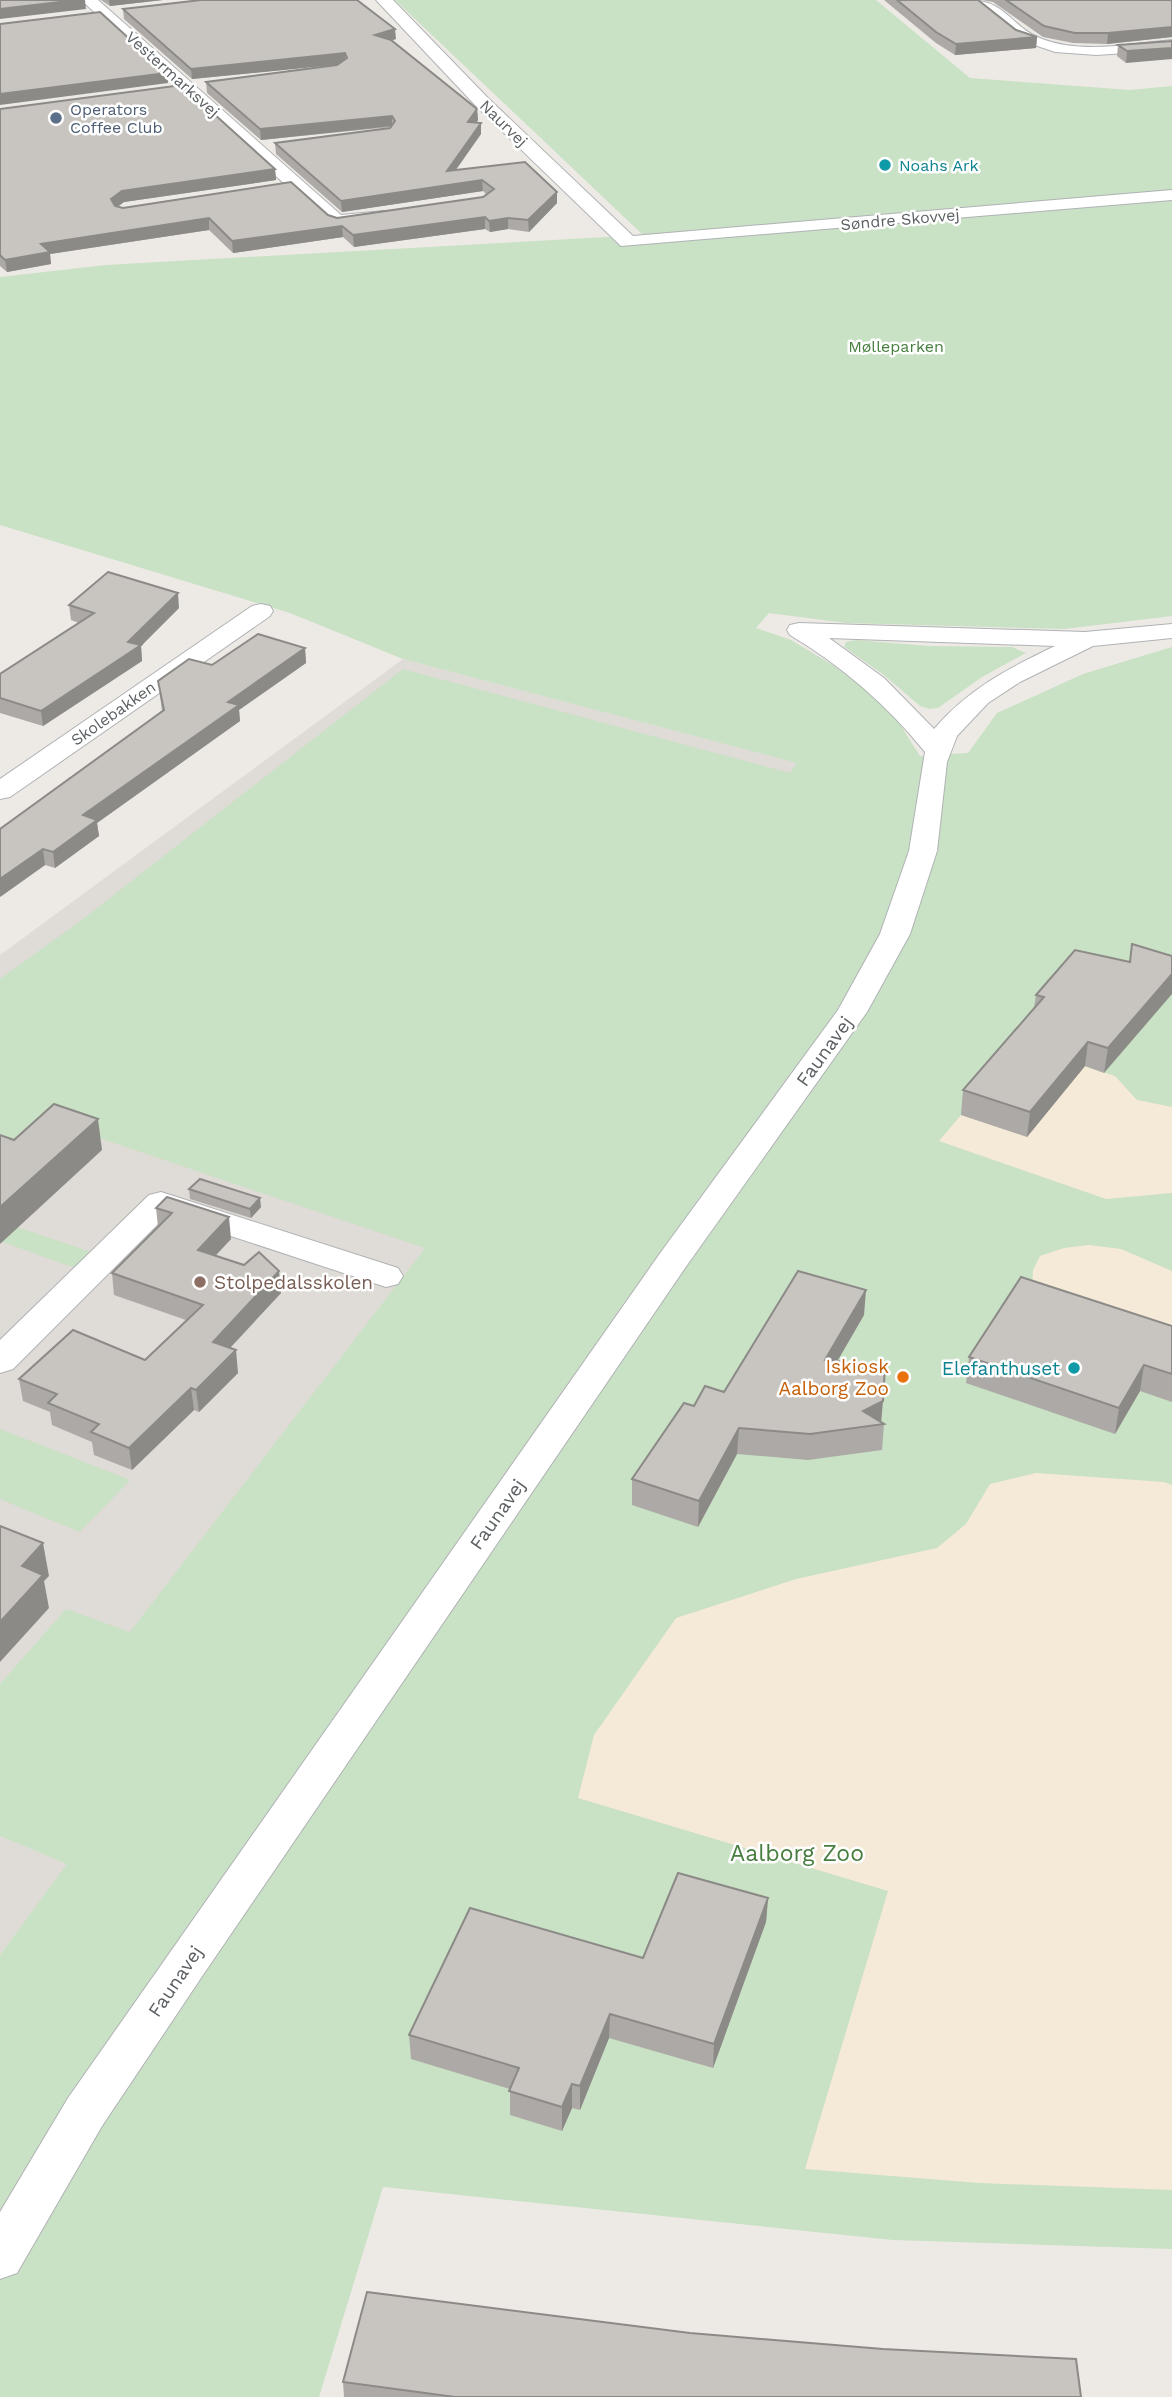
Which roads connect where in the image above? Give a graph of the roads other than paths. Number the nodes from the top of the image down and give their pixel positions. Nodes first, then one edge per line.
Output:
1 (384, 0) edge
2 (976, 0) edge
3 (94, 10) edge
4 (130, 11) edge
5 (1172, 45) edge
6 (210, 85) edge
7 (188, 88) junction
8 (168, 90) edge
9 (280, 146) edge
10 (256, 149) junction
11 (297, 185) junction
12 (275, 188) edge
13 (1172, 195) edge
14 (390, 213) edge
15 (628, 242) joint
16 (261, 611) dead end
17 (1172, 631) edge
18 (1088, 639) junction
19 (937, 750) junction
20 (0, 791) edge
21 (386, 1276) dead end
22 (0, 1361) edge
23 (0, 2257) edge

1 - 15 street, Naurvej
2 - 5 street
3 - 4 street
3 - 7 street, Vestermarksvej
6 - 7 street
7 - 8 street
7 - 10 street, Vestermarksvej
9 - 10 street
10 - 11 street, Vestermarksvej
11 - 12 street
11 - 14 street, Vestermarksvej
13 - 15 street, Søndre Skovvej
16 - 20 street, Skolebakken
17 - 18 street, Faunavej
18 - 19 street, Faunavej
18 - 19 street
19 - 23 street, Faunavej
21 - 22 street

